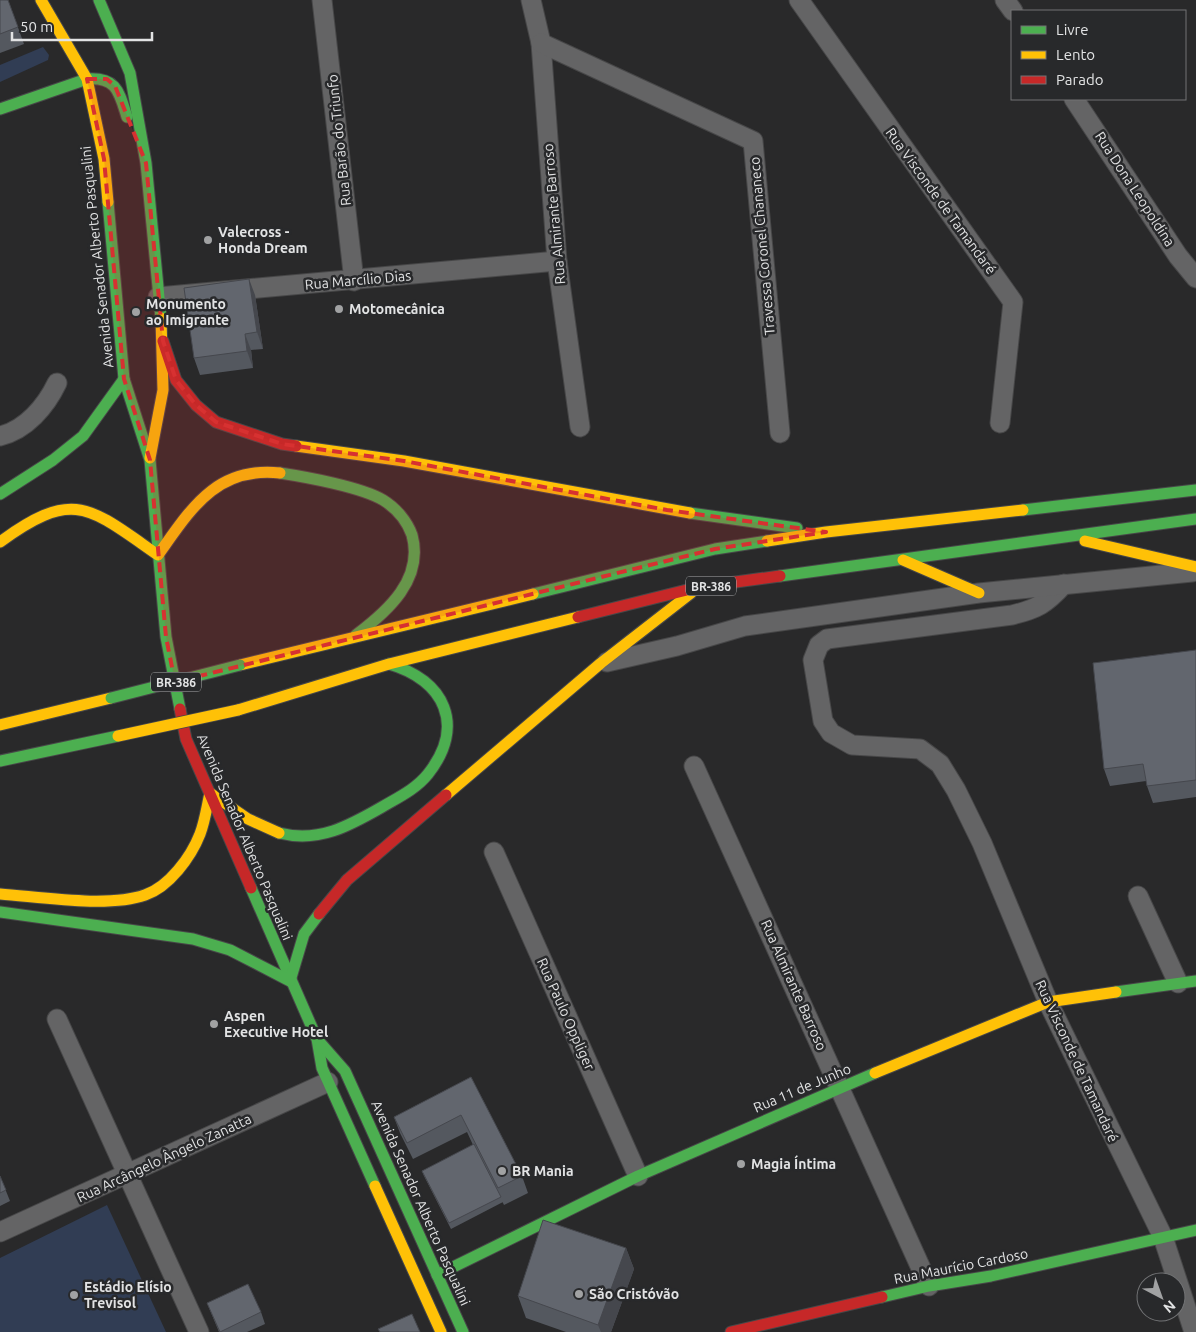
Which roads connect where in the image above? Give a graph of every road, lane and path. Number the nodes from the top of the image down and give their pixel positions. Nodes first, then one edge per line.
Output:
1 (41, 0) edge
2 (51, 0) edge
3 (99, 0) edge
4 (322, 0) edge
5 (531, 0) edge
6 (799, 0) edge
7 (57, 27) junction
8 (541, 43) junction
9 (87, 79) junction
10 (1075, 100) edge
11 (0, 109) edge
12 (146, 163) junction
13 (114, 247) junction
14 (557, 261) junction
15 (127, 274) dead end
16 (1196, 278) edge
17 (354, 281) junction
18 (152, 297) junction
19 (163, 341) junction
20 (124, 379) junction
21 (57, 384) dead end
22 (1000, 424) dead end
23 (580, 427) dead end
24 (780, 433) dead end
25 (0, 436) edge
26 (150, 460) junction
27 (1196, 490) edge
28 (0, 494) edge
29 (1196, 519) edge
30 (826, 532) junction
31 (1069, 538) junction
32 (0, 542) edge
33 (158, 555) junction
34 (903, 560) junction
35 (1196, 567) edge
36 (1196, 571) edge
37 (1064, 584) junction
38 (698, 587) junction
39 (979, 593) junction
40 (349, 640) junction
41 (601, 663) junction
42 (389, 664) junction
43 (0, 725) edge
44 (0, 761) edge
45 (694, 766) dead end
46 (210, 793) junction
47 (494, 852) dead end
48 (0, 894) edge
49 (1138, 896) dead end
50 (0, 912) edge
51 (290, 980) junction
52 (1187, 982) edge
53 (1048, 1002) junction
54 (57, 1019) dead end
55 (317, 1039) junction
56 (328, 1082) junction
57 (840, 1087) junction
58 (129, 1175) junction
59 (638, 1176) junction
60 (1196, 1230) edge
61 (0, 1232) edge
62 (1163, 1237) junction
63 (437, 1275) junction
64 (929, 1286) junction
65 (199, 1332) edge
66 (441, 1332) edge
67 (463, 1332) edge
68 (731, 1332) edge
69 (1194, 1332) edge

1 - 7 main road, Avenida Senador Alberto Pasqualini
2 - 7 main road
3 - 12 main road, Avenida Senador Alberto Pasqualini
4 - 17 street, Rua Barão do Triunfo
5 - 8 street, Rua Almirante Barroso
6 - 22 street, Rua Visconde de Tamandaré
7 - 9 main road, Avenida Senador Alberto Pasqualini
8 - 14 street, Rua Almirante Barroso
8 - 24 street, Travessa Coronel Chananeco
9 - 11 main road
9 - 12 main road
9 - 13 main road, Avenida Senador Alberto Pasqualini
10 - 16 street, Rua Dona Leopoldina
12 - 18 main road, Avenida Senador Alberto Pasqualini
13 - 15 main road
13 - 20 main road, Avenida Senador Alberto Pasqualini
14 - 17 street, Rua Marcílio Dias
14 - 23 street, Rua Almirante Barroso
17 - 18 street, Rua Marcílio Dias
18 - 19 main road, Avenida Senador Alberto Pasqualini
19 - 26 main road, Avenida Senador Alberto Pasqualini
19 - 30 main road
20 - 26 main road, Avenida Senador Alberto Pasqualini
20 - 28 main road
21 - 25 street
26 - 33 main road, Avenida Senador Alberto Pasqualini
27 - 30 main road, BR-386
29 - 31 main road, BR-386
30 - 40 main road, BR-386
31 - 34 main road, BR-386
31 - 35 main road
32 - 33 main road
33 - 40 main road
33 - 46 main road, Avenida Senador Alberto Pasqualini
34 - 38 main road, BR-386
34 - 39 main road
36 - 37 street
37 - 39 street
37 - 53 street, Rua Visconde de Tamandaré
38 - 41 main road
38 - 42 main road, BR-386
39 - 41 street
40 - 43 main road, BR-386, bridge
41 - 51 main road
42 - 44 main road, BR-386, bridge
42 - 46 main road
45 - 57 street, Rua Almirante Barroso
46 - 48 main road
46 - 51 main road, Avenida Senador Alberto Pasqualini
47 - 59 street, Rua Paulo Oppliger
49 - 52 street
50 - 51 main road
51 - 55 main road, Avenida Senador Alberto Pasqualini
52 - 53 main road, Rua 11 de Junho
53 - 57 main road, Rua 11 de Junho
53 - 62 street, Rua Visconde de Tamandaré
54 - 58 street
55 - 56 main road, Avenida Senador Alberto Pasqualini
55 - 63 main road, Avenida Senador Alberto Pasqualini
56 - 58 street, Rua Arcângelo Ângelo Zanatta
56 - 66 main road, Avenida Senador Alberto Pasqualini
57 - 59 main road, Rua 11 de Junho
57 - 64 street, Rua Almirante Barroso
58 - 61 street, Rua Arcângelo Ângelo Zanatta
58 - 65 street
59 - 63 main road, Rua 11 de Junho
60 - 62 main road, Rua Maurício Cardoso
62 - 64 main road, Rua Maurício Cardoso
62 - 69 street, Rua Visconde de Tamandaré
63 - 67 main road, Avenida Senador Alberto Pasqualini
64 - 68 main road, Rua Maurício Cardoso

